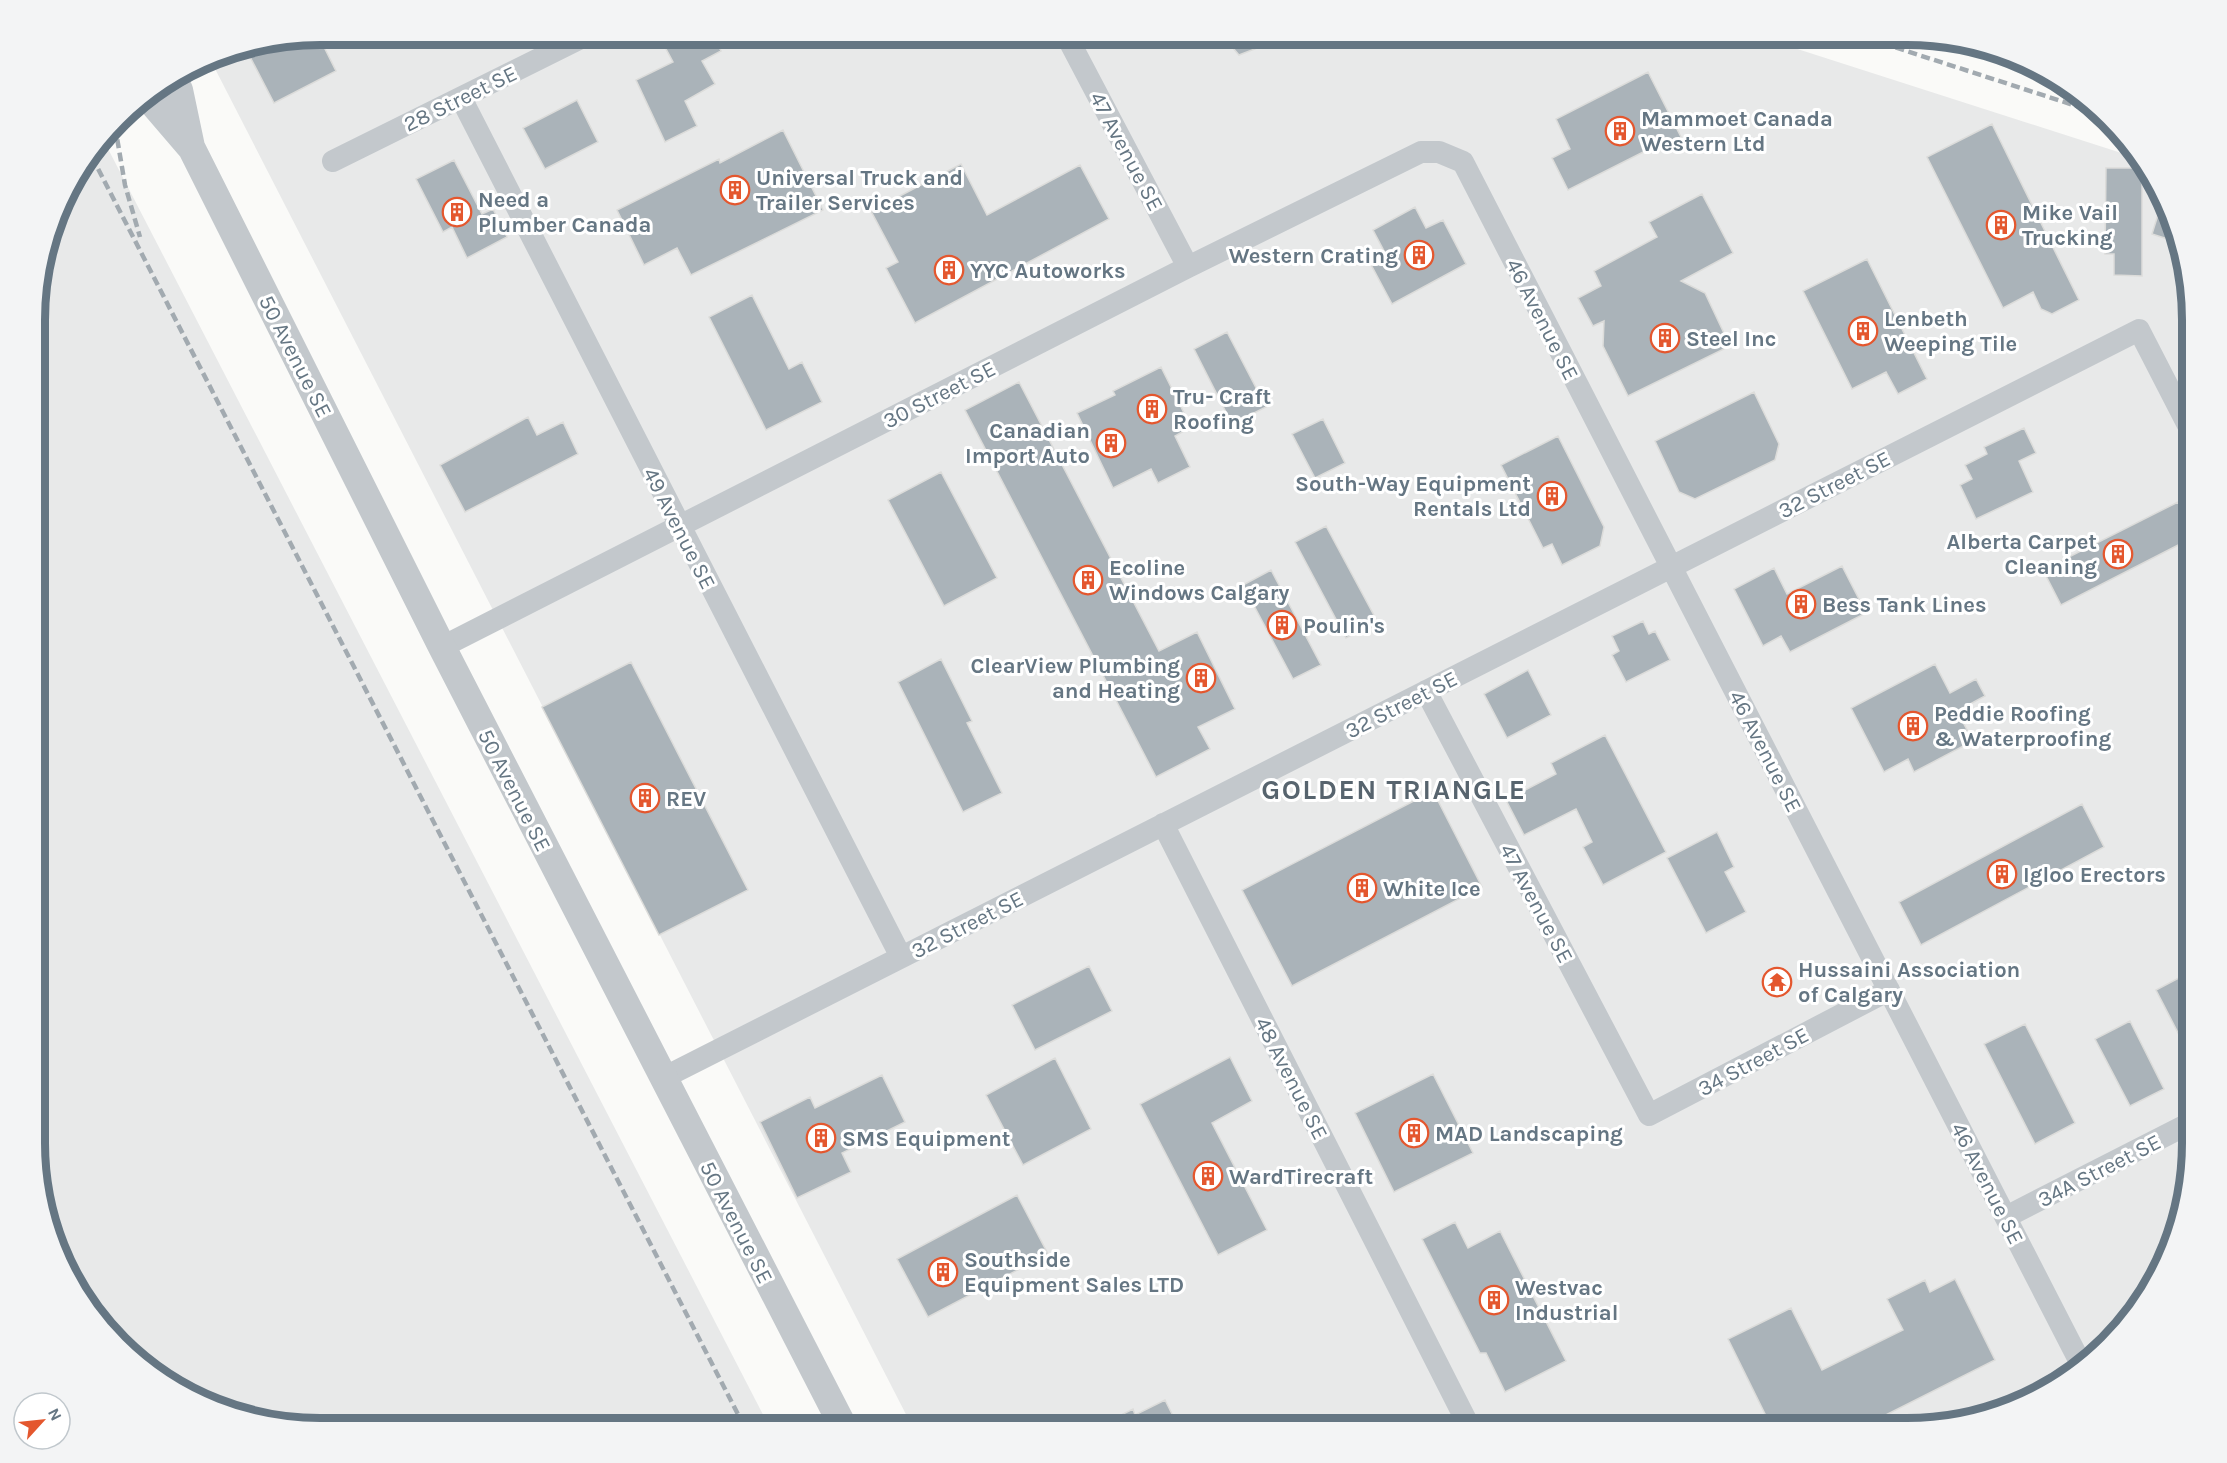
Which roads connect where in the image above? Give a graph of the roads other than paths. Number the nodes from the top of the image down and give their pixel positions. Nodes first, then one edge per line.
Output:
1 (565, 45) edge
2 (1072, 45) edge
3 (177, 85) edge
4 (461, 98) junction
5 (153, 101) edge
6 (192, 149) junction
7 (1439, 152) joint
8 (333, 161) dead end
9 (1188, 267) junction
10 (2182, 414) edge
11 (679, 527) junction
12 (1671, 567) junction
13 (442, 647) junction
14 (1426, 691) junction
15 (1163, 825) junction
16 (901, 957) junction
17 (1889, 990) junction
18 (663, 1078) junction
19 (1649, 1115) joint
20 (2182, 1127) edge
21 (2006, 1217) junction
22 (2078, 1358) edge
23 (839, 1418) edge
24 (1465, 1418) edge

1 - 4 street, 28 Street SE
2 - 9 street, 47 Avenue SE
3 - 6 street, 50 Avenue SE
4 - 8 street, 28 Street SE
4 - 11 street, 49 Avenue SE
5 - 6 street, 50 Avenue SE
6 - 13 street, 50 Avenue SE
7 - 9 street, 30 Street SE
7 - 12 street, 46 Avenue SE
9 - 11 street, 30 Street SE
10 - 12 street, 32 Street SE
11 - 13 street, 30 Street SE
11 - 16 street, 49 Avenue SE
12 - 14 street, 32 Street SE
12 - 17 street, 46 Avenue SE
13 - 18 street, 50 Avenue SE
14 - 15 street, 32 Street SE
14 - 19 street, 47 Avenue SE
15 - 16 street, 32 Street SE
15 - 24 street, 48 Avenue SE
16 - 18 street, 32 Street SE
17 - 19 street, 34 Street SE
17 - 21 street, 46 Avenue SE
18 - 23 street, 50 Avenue SE
20 - 21 street, 34A Street SE
21 - 22 street, 46 Avenue SE

